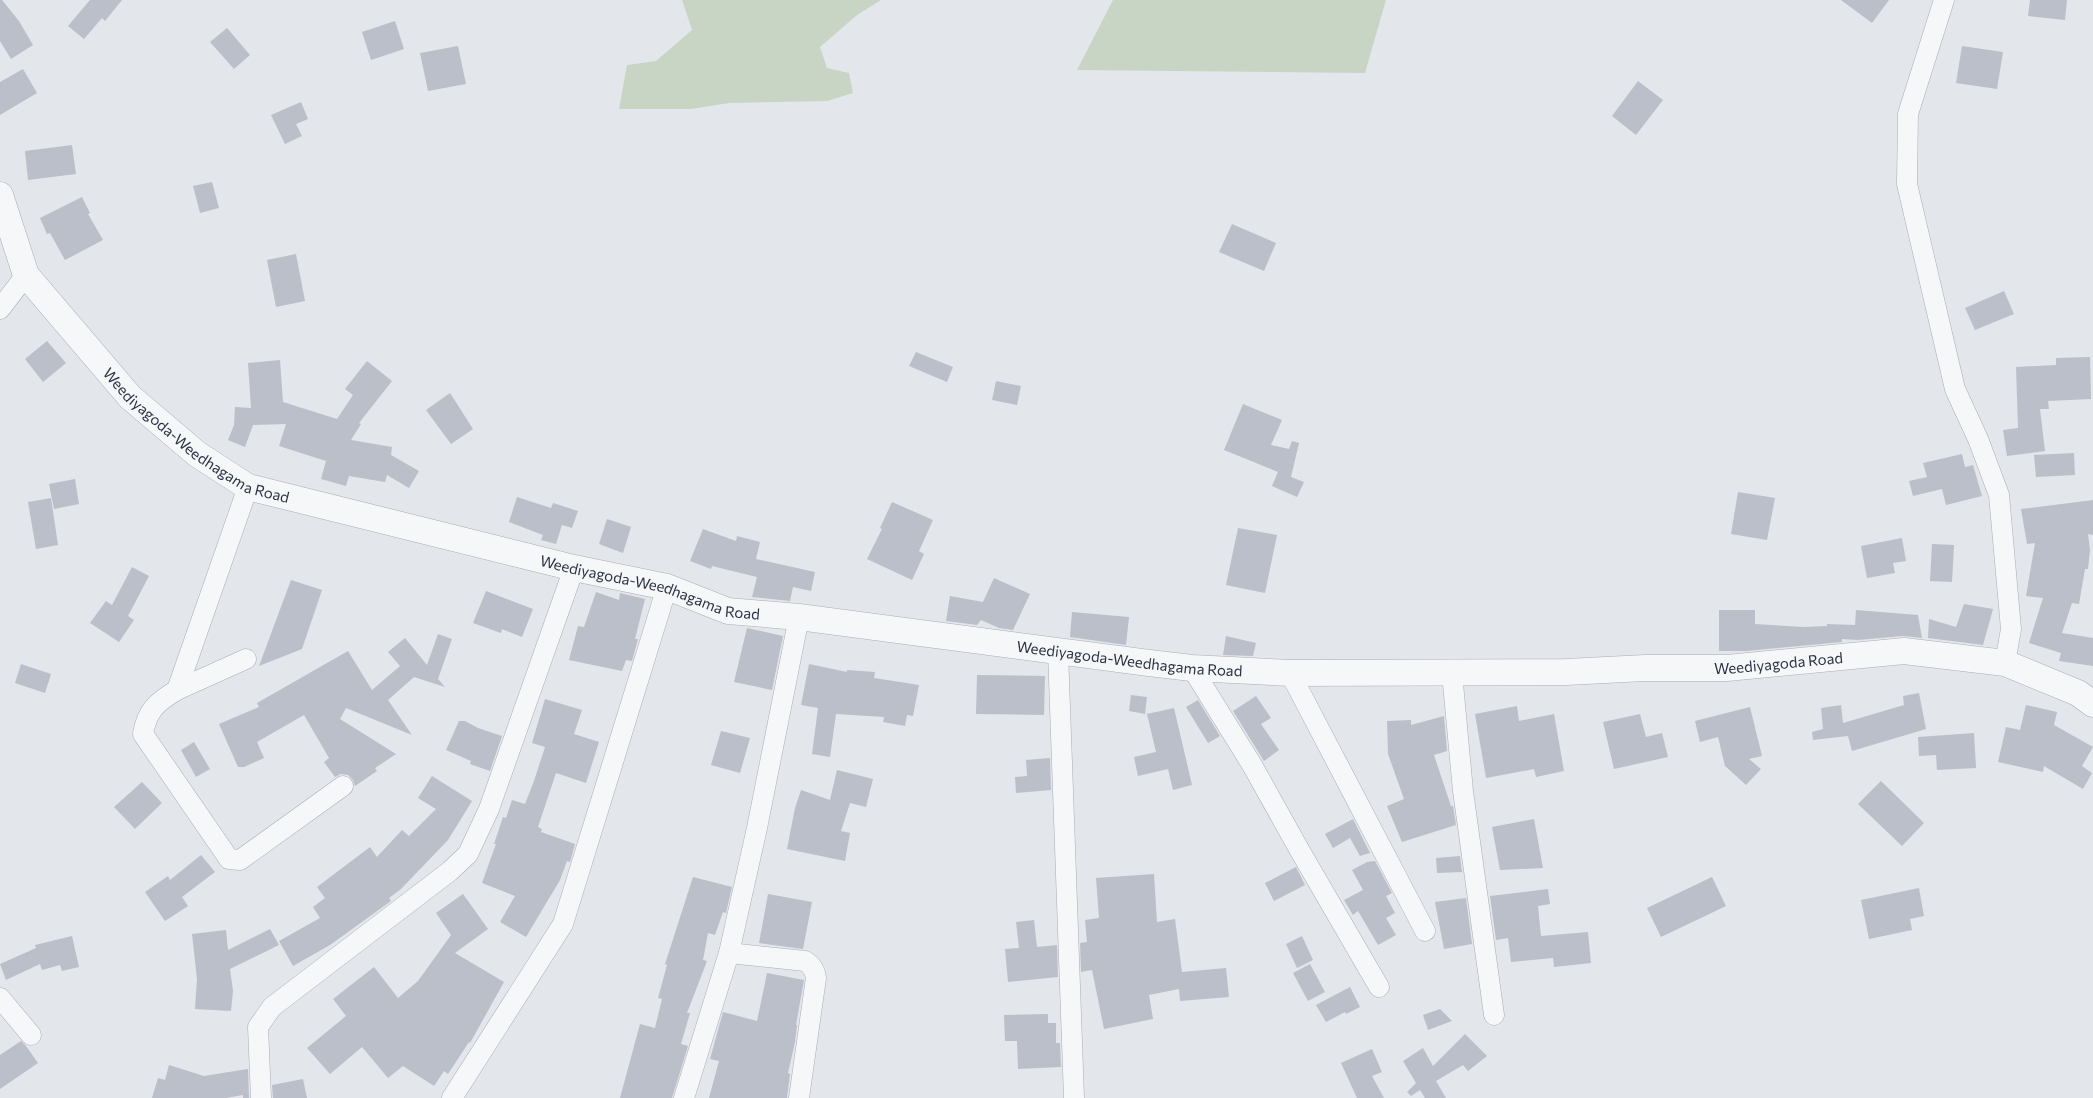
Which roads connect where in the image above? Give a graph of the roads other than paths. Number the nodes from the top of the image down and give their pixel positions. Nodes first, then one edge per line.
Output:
1 (1944, 0) edge
2 (0, 195) edge
3 (26, 275) junction
4 (0, 309) edge
5 (248, 487) junction
6 (574, 568) junction
7 (667, 588) junction
8 (799, 617) junction
9 (1058, 651) junction
10 (246, 658) dead end
11 (2006, 663) junction
12 (1192, 668) junction
13 (1290, 673) junction
14 (1452, 673) junction
15 (177, 690) junction
16 (2093, 704) edge
17 (343, 786) dead end
18 (1425, 931) dead end
19 (729, 953) junction
20 (1379, 987) dead end
21 (0, 998) edge
22 (1494, 1015) dead end
23 (31, 1035) dead end
24 (261, 1098) edge
25 (452, 1098) edge
26 (684, 1098) edge
27 (799, 1098) edge
28 (1074, 1098) edge

1 - 11 street
2 - 3 street, Weediyagoda-Weedhagama Road
3 - 4 street
3 - 5 street, Weediyagoda-Weedhagama Road
5 - 6 street, Weediyagoda-Weedhagama Road
5 - 15 street
6 - 7 street, Weediyagoda-Weedhagama Road
6 - 24 street
7 - 8 street, Weediyagoda-Weedhagama Road
7 - 25 street
8 - 9 street, Weediyagoda-Weedhagama Road
8 - 19 street
9 - 12 street, Weediyagoda-Weedhagama Road
9 - 28 street
10 - 15 street
11 - 14 street, Weediyagoda Road
11 - 16 street, Weediyagoda Road
12 - 13 street, Weediyagoda-Weedhagama Road
12 - 20 street
13 - 14 street, Weediyagoda-Weedhagama Road
13 - 18 street
14 - 22 street
15 - 17 street
19 - 26 street
19 - 27 street
21 - 23 street

